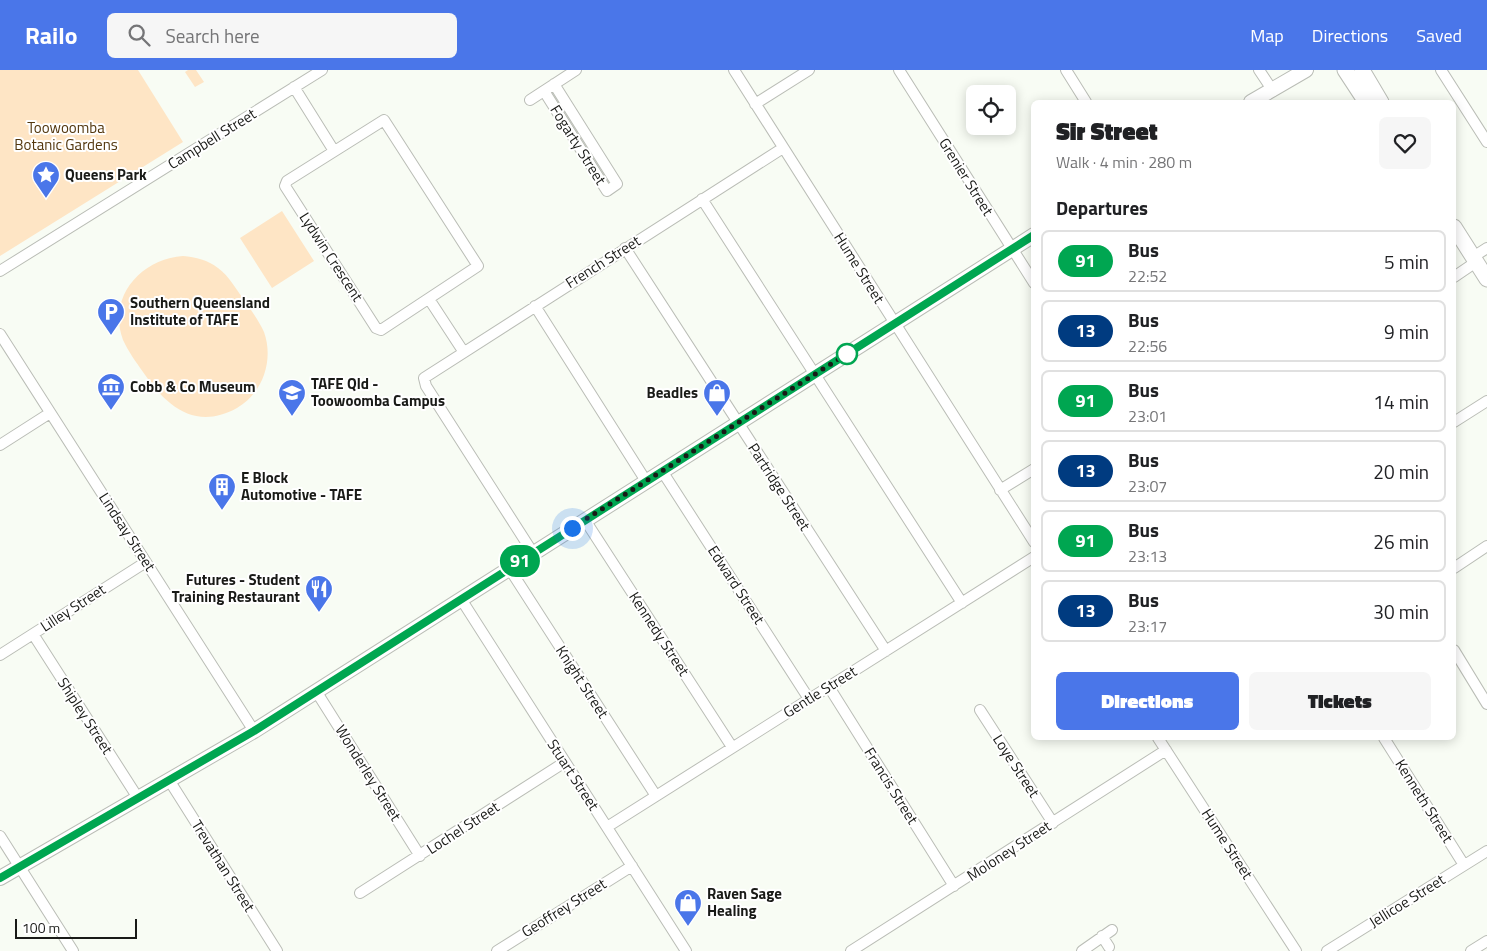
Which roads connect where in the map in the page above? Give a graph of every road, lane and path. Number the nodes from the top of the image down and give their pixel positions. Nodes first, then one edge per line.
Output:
1 (322, 70) edge
2 (576, 70) edge
3 (734, 70) edge
4 (809, 70) edge
5 (898, 70) edge
6 (1066, 70) edge
7 (1260, 70) edge
8 (1306, 70) edge
9 (1345, 70) edge
10 (1362, 70) edge
11 (1441, 70) edge
12 (554, 84) junction
13 (294, 88) junction
14 (1273, 90) junction
15 (544, 91) junction
16 (530, 100) dead end
17 (1085, 100) edge
18 (1255, 100) edge
19 (1365, 100) edge
20 (1380, 100) edge
21 (756, 104) junction
22 (1487, 142) edge
23 (783, 148) junction
24 (334, 151) junction
25 (702, 199) junction
26 (1456, 230) edge
27 (1031, 237) edge
28 (625, 248) junction
29 (1487, 248) edge
30 (1012, 249) junction
31 (1475, 260) junction
32 (0, 271) edge
33 (1456, 275) edge
34 (1031, 278) edge
35 (1487, 279) edge
36 (429, 299) junction
37 (534, 306) junction
38 (894, 324) junction
39 (0, 334) edge
40 (463, 351) junction
41 (814, 375) junction
42 (1487, 401) edge
43 (50, 413) junction
44 (1456, 421) edge
45 (738, 423) junction
46 (0, 445) edge
47 (662, 471) junction
48 (1031, 471) edge
49 (646, 481) junction
50 (1000, 490) junction
51 (585, 520) junction
52 (1031, 537) edge
53 (1487, 546) edge
54 (533, 553) junction
55 (1031, 559) edge
56 (146, 562) junction
57 (1456, 567) edge
58 (509, 568) junction
59 (461, 598) junction
60 (962, 603) junction
61 (33, 634) junction
62 (886, 650) junction
63 (1456, 653) edge
64 (0, 655) edge
65 (828, 687) junction
66 (316, 691) junction
67 (809, 699) junction
68 (1487, 704) edge
69 (980, 710) dead end
70 (254, 731) junction
71 (1159, 740) edge
72 (1385, 740) edge
73 (732, 748) junction
74 (1166, 750) junction
75 (565, 762) junction
76 (169, 780) junction
77 (656, 796) junction
78 (138, 798) junction
79 (1053, 822) junction
80 (607, 827) junction
81 (0, 836) edge
82 (1487, 851) edge
83 (420, 856) junction
84 (1464, 865) junction
85 (20, 866) junction
86 (632, 866) junction
87 (0, 878) edge
88 (954, 886) junction
89 (360, 893) dead end
90 (1112, 930) dead end
91 (1102, 936) junction
92 (1487, 941) edge
93 (1109, 947) dead end
94 (73, 951) edge
95 (277, 951) edge
96 (497, 951) edge
97 (686, 951) edge
98 (852, 951) edge
99 (1082, 951) edge
100 (1296, 951) edge
101 (1328, 951) edge
102 (1471, 951) edge

1 - 13 street, Campbell Street
2 - 12 street
3 - 21 street, Hume Street
4 - 21 street
5 - 30 street, Grenier Street
6 - 17 street
7 - 14 street
8 - 14 main road
9 - 19 highway
10 - 20 highway
11 - 22 street
12 - 15 street
12 - 15 street, Fogarty Street
13 - 24 street
13 - 32 street, Campbell Street
14 - 18 main road
15 - 16 street
21 - 23 street, Hume Street
23 - 25 street, French Street
23 - 38 street, Hume Street
24 - 36 street, Lydwin Crescent
24 - 36 street, Lydwin Crescent
25 - 28 street, French Street
25 - 41 street
26 - 31 highway
27 - 30 main road
28 - 37 street, French Street
28 - 45 street, Partridge Street
29 - 31 street
30 - 34 street, Grenier Street
30 - 38 main road
31 - 33 street
31 - 35 highway
36 - 40 street
37 - 40 street, French Street
37 - 49 street
38 - 41 main road
38 - 50 street, Hume Street
39 - 43 street, Lindsay Street
40 - 54 street, French Street
41 - 45 main road
41 - 60 street
42 - 44 street
43 - 46 street
43 - 56 street, Lindsay Street
45 - 47 main road
45 - 62 street, Partridge Street
47 - 49 main road
47 - 67 street, Edward Street
48 - 50 street
49 - 51 main road
50 - 52 street, Hume Street
51 - 54 main road
51 - 73 street, Kennedy Street
53 - 57 street
54 - 58 main road
55 - 60 street, Gentle Street
56 - 61 street, Lilley Street
56 - 70 street, Lindsay Street
58 - 59 main road
58 - 77 street, Knight Street
59 - 66 main road
59 - 75 street, Stuart Street
60 - 62 street, Gentle Street
61 - 64 street, Lilley Street
61 - 78 street, Shipley Street
62 - 65 street, Gentle Street
63 - 68 street
65 - 67 street, Gentle Street
65 - 88 street, Francis Street
66 - 70 main road
66 - 83 street, Wonderley Street
67 - 73 street, Gentle Street
69 - 79 street, Loye Street
70 - 76 main road
71 - 74 street, Hume Street
72 - 84 street, Kenneth Street
73 - 77 street, Gentle Street
74 - 79 street, Moloney Street
74 - 100 street, Hume Street
75 - 80 street, Stuart Street
75 - 83 street, Lochel Street
76 - 78 main road
76 - 95 street, Trevathan Street
77 - 80 street, Gentle Street
78 - 85 main road
79 - 88 street, Moloney Street
80 - 86 street, Stuart Street
81 - 85 street
82 - 84 street, Jellicoe Street
83 - 89 street, Lochel Street
84 - 101 street, Jellicoe Street
85 - 87 main road
85 - 94 street
86 - 96 street, Geoffrey Street
86 - 97 street, Stuart Street
88 - 98 street, Moloney Street
90 - 91 street
91 - 93 street
91 - 99 street
92 - 102 street

